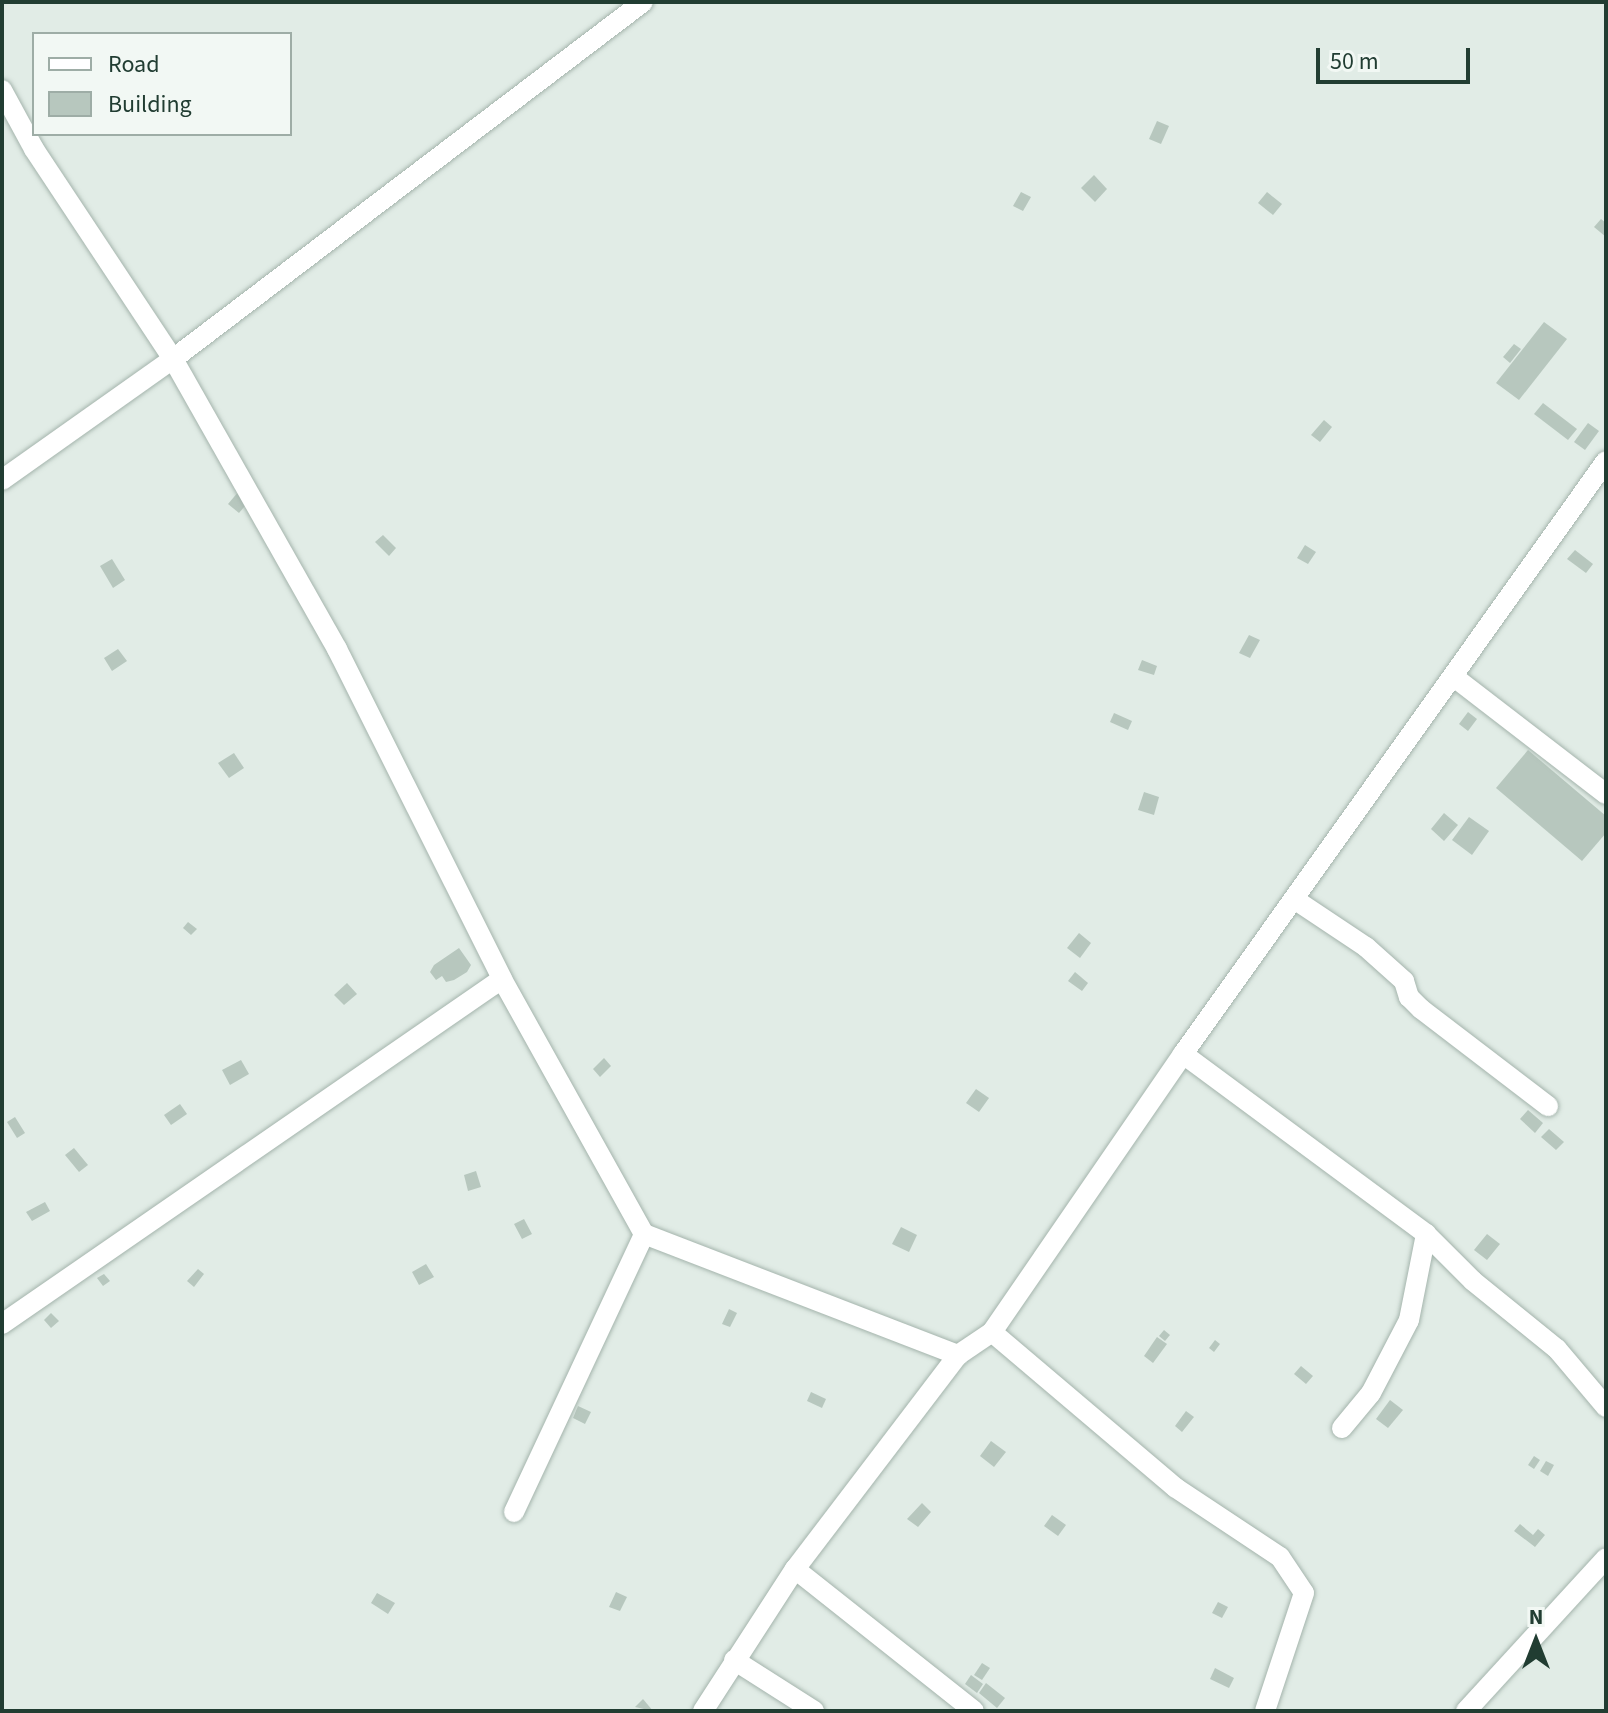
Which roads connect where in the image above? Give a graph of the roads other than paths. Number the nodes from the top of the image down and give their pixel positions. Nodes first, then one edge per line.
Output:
1 (643, 2) edge
2 (2, 90) edge
3 (173, 359) junction
4 (1606, 461) edge
5 (2, 480) edge
6 (1454, 677) junction
7 (1606, 794) edge
8 (1294, 899) junction
9 (502, 979) junction
10 (1183, 1054) junction
11 (1548, 1106) dead end
12 (644, 1234) junction
13 (1426, 1234) junction
14 (2, 1324) edge
15 (992, 1332) junction
16 (958, 1355) junction
17 (1606, 1407) edge
18 (1342, 1428) dead end
19 (514, 1512) dead end
20 (1606, 1558) edge
21 (795, 1569) junction
22 (734, 1660) junction
23 (703, 1711) edge
24 (814, 1711) edge
25 (974, 1711) edge
26 (1265, 1711) edge
27 (1466, 1711) edge

1 - 3 street
2 - 3 street
3 - 5 street
3 - 9 street
4 - 6 street
6 - 7 street
6 - 8 street
8 - 10 street
8 - 11 street
9 - 12 street
9 - 14 street
10 - 13 street
10 - 15 street
12 - 16 street
12 - 19 street
13 - 17 street
13 - 18 street
15 - 16 street
15 - 26 street
16 - 21 street
20 - 27 street
21 - 22 street
21 - 25 street
22 - 23 street
22 - 24 street

